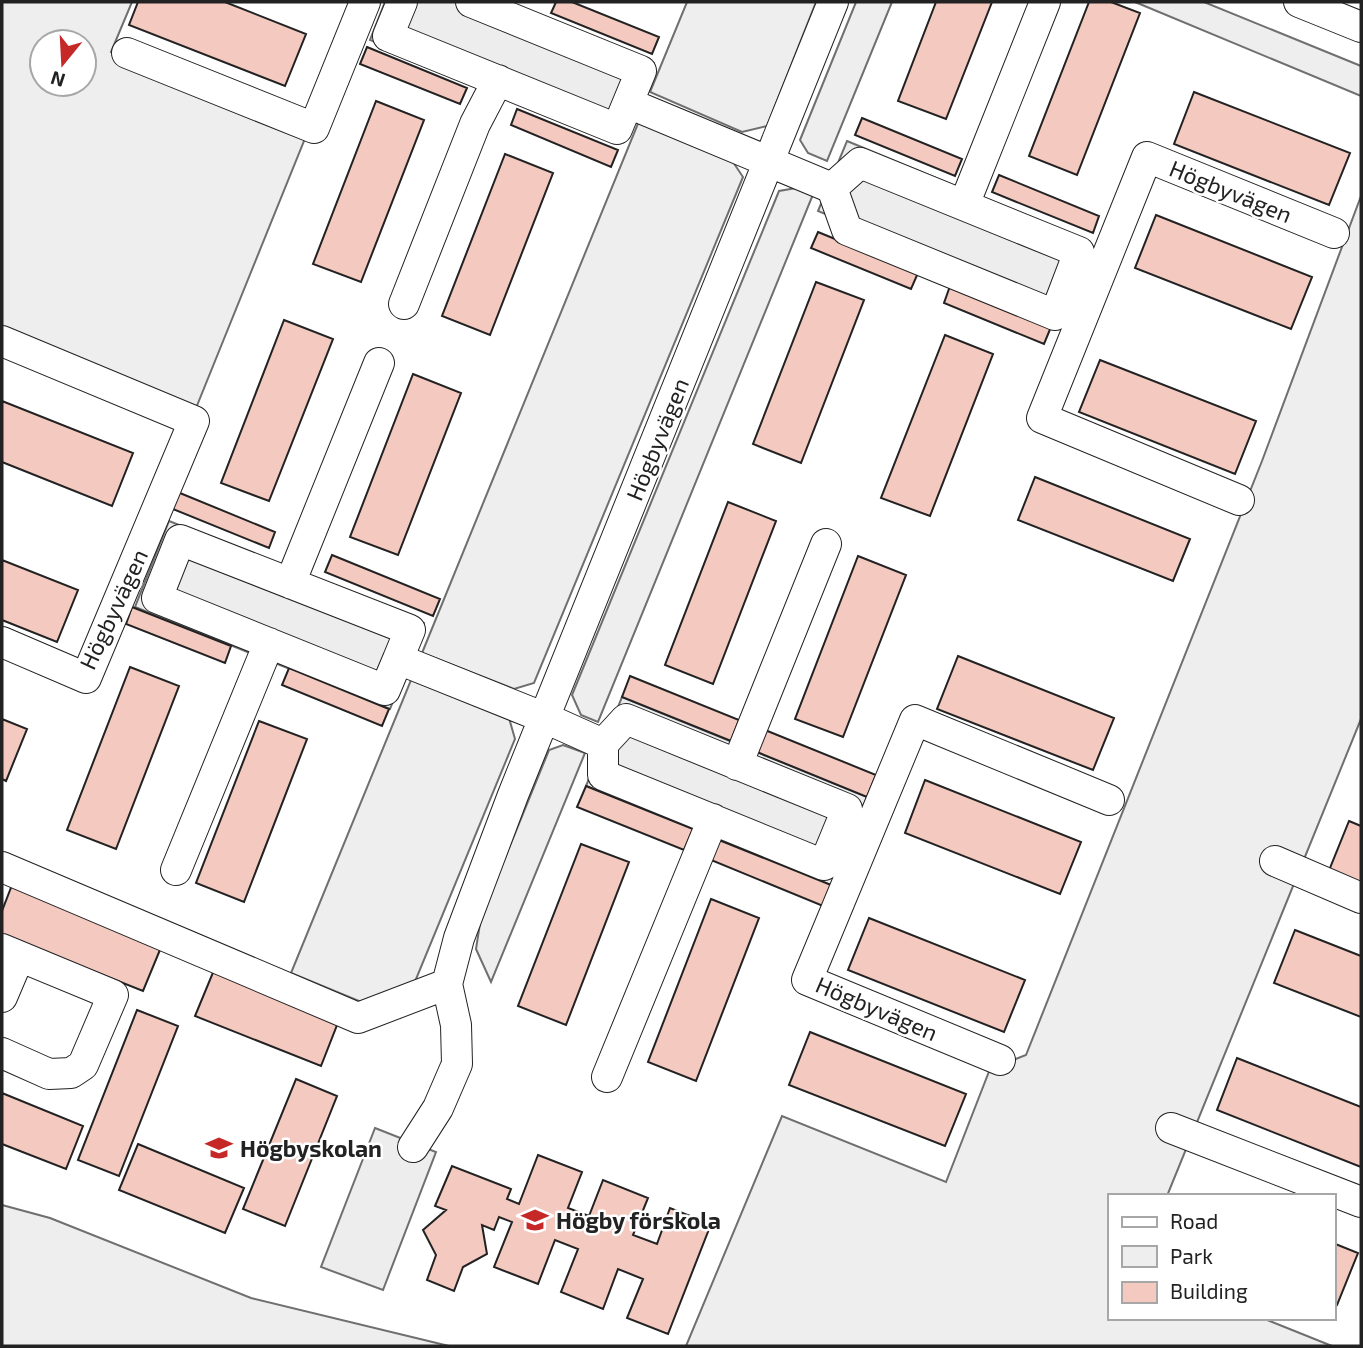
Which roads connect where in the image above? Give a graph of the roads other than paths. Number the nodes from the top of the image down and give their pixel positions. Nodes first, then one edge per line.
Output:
1 (365, 2) edge
2 (402, 2) edge
3 (471, 2) edge
4 (833, 2) edge
5 (1045, 2) edge
6 (1299, 2) edge
7 (524, 12) edge
8 (1361, 27) edge
9 (127, 53) dead end
10 (498, 80) junction
11 (628, 103) junction
12 (769, 161) junction
13 (832, 188) junction
14 (964, 205) junction
15 (1334, 233) dead end
16 (1079, 288) junction
17 (404, 304) dead end
18 (2, 341) edge
19 (379, 363) dead end
20 (1239, 500) dead end
21 (826, 544) dead end
22 (292, 584) junction
23 (2, 642) edge
24 (269, 643) junction
25 (398, 659) junction
26 (545, 718) junction
27 (603, 744) junction
28 (737, 765) junction
29 (1109, 800) dead end
30 (713, 819) junction
31 (849, 841) junction
32 (1275, 862) dead end
33 (2, 867) edge
34 (176, 870) dead end
35 (1361, 898) edge
36 (10, 953) edge
37 (447, 984) junction
38 (2, 997) edge
39 (2, 1053) edge
40 (1000, 1060) dead end
41 (607, 1077) dead end
42 (1171, 1128) dead end
43 (413, 1147) dead end
44 (1361, 1202) edge

1 - 9 street
2 - 10 street
3 - 7 street
4 - 12 street, Högbyvägen
5 - 14 street
6 - 8 street
7 - 11 street
10 - 11 street
10 - 17 street
11 - 12 street
12 - 13 street
12 - 26 street, Högbyvägen
13 - 14 street, Högbyvägen
13 - 16 street, Högbyvägen
14 - 16 street, Högbyvägen
15 - 16 street, Högbyvägen
16 - 20 street, Högbyvägen
18 - 23 street, Högbyvägen
19 - 22 street
21 - 28 street
22 - 24 street, Högbyvägen
22 - 25 street, Högbyvägen
24 - 25 street, Högbyvägen
24 - 34 street
25 - 26 street
26 - 27 street
26 - 37 street, Högbyvägen
27 - 28 street, Högbyvägen
27 - 30 street, Högbyvägen
28 - 31 street, Högbyvägen
29 - 31 street, Högbyvägen
30 - 31 street, Högbyvägen
30 - 41 street
31 - 40 street, Högbyvägen
32 - 35 street
33 - 37 street
36 - 38 street
36 - 39 street
37 - 43 street
42 - 44 street

